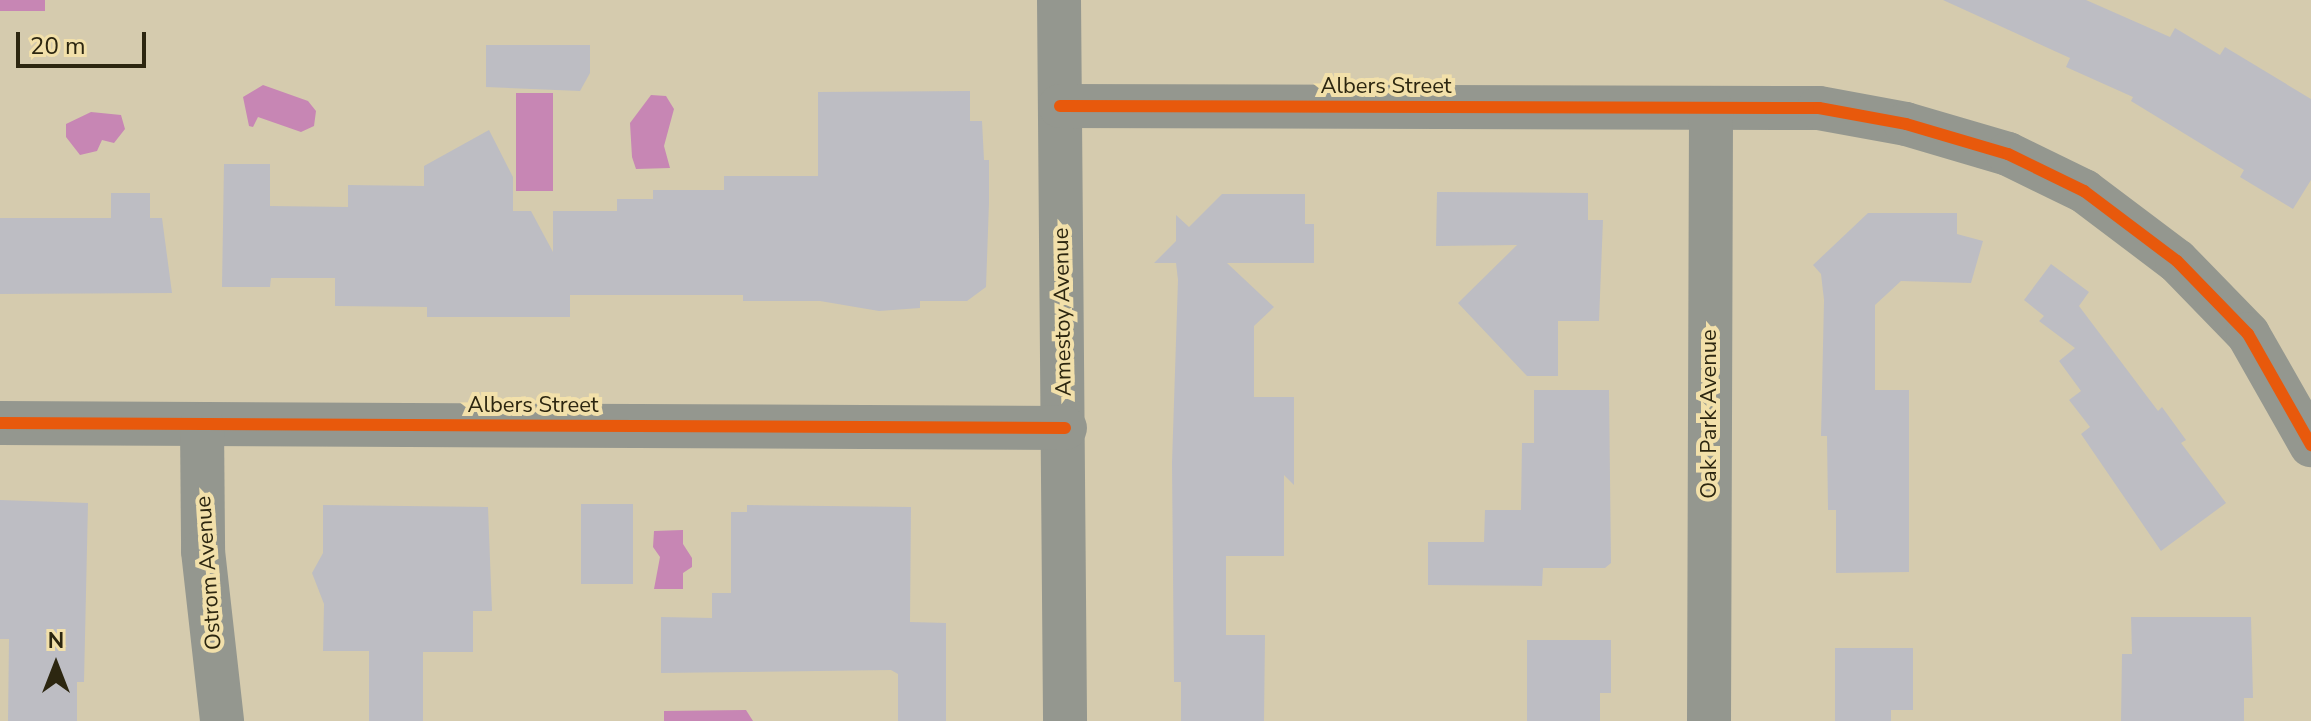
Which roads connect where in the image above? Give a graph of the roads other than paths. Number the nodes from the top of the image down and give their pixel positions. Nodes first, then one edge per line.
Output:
1 (1059, 0) edge
2 (1060, 106) junction
3 (1711, 108) junction
4 (0, 423) edge
5 (202, 425) junction
6 (1065, 428) junction
7 (2311, 445) edge
8 (222, 721) edge
9 (1065, 721) edge
10 (1709, 721) edge

1 - 2 street, Amestoy Avenue
2 - 3 street, Albers Street
2 - 6 street, Amestoy Avenue
3 - 7 street, Albers Street
3 - 10 street, Oak Park Avenue
4 - 5 street, Albers Street
5 - 6 street, Albers Street
5 - 8 street, Ostrom Avenue
6 - 9 street, Amestoy Avenue

